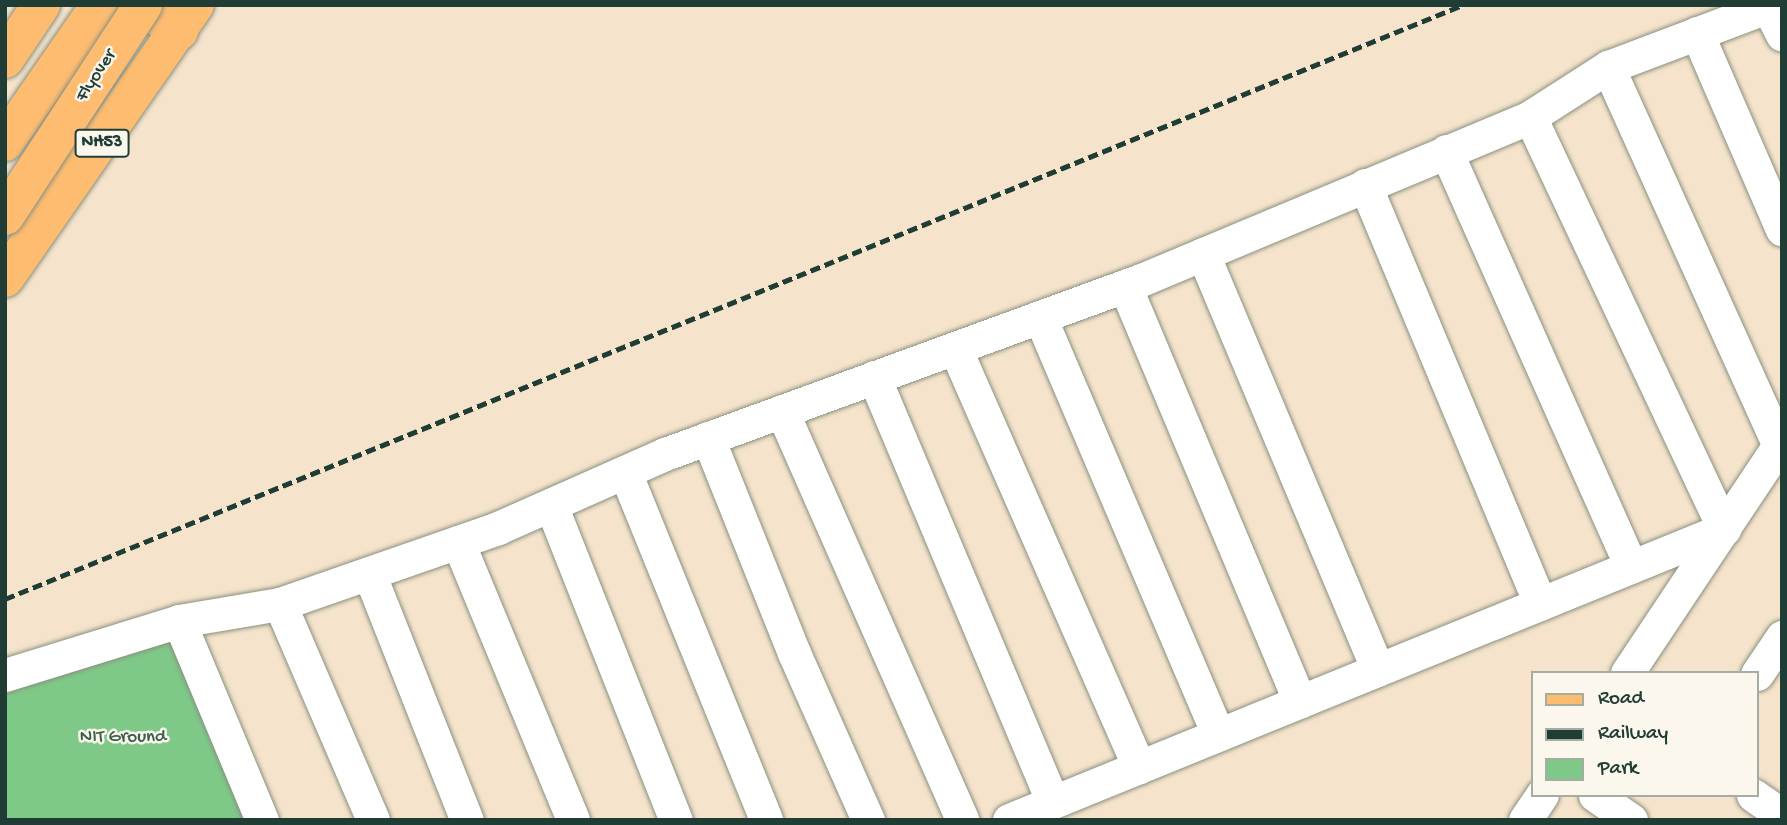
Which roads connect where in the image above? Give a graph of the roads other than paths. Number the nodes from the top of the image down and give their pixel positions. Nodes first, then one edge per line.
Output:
1 (41, 5) edge
2 (100, 5) edge
3 (141, 5) edge
4 (1774, 16) edge
5 (187, 18) edge
6 (1698, 33) junction
7 (5, 59) edge
8 (1608, 67) junction
9 (1530, 117) junction
10 (5, 142) edge
11 (1446, 151) junction
12 (1365, 186) junction
13 (5, 216) edge
14 (1782, 229) edge
15 (1203, 254) junction
16 (5, 278) edge
17 (1125, 286) junction
18 (1040, 317) junction
19 (955, 348) junction
20 (874, 377) junction
21 (782, 411) junction
22 (708, 438) junction
23 (1780, 443) edge
24 (625, 472) junction
25 (551, 505) junction
26 (1724, 529) junction
27 (458, 542) junction
28 (1631, 567) junction
29 (369, 573) junction
30 (280, 604) junction
31 (1540, 604) junction
32 (180, 621) junction
33 (1782, 637) edge
34 (1378, 670) junction
35 (1628, 671) edge
36 (1759, 671) edge
37 (5, 675) edge
38 (1300, 702) junction
39 (1218, 735) junction
40 (1139, 767) junction
41 (1541, 797) edge
42 (1598, 797) edge
43 (1053, 802) junction
44 (262, 820) edge
45 (373, 820) edge
46 (467, 820) edge
47 (573, 820) edge
48 (676, 820) edge
49 (766, 820) edge
50 (868, 820) edge
51 (962, 820) edge
52 (1009, 820) edge
53 (1525, 820) edge
54 (1632, 820) edge

1 - 7 main road
2 - 10 main road, Flyover
3 - 5 main road
3 - 13 main road, Flyover / NH53, bridge
4 - 6 street
5 - 16 main road, NH53
6 - 8 street
6 - 14 street
8 - 9 street
8 - 23 street
9 - 11 street
9 - 26 street
11 - 12 street
11 - 28 street
12 - 15 street
12 - 31 street
15 - 17 street
15 - 34 street
17 - 18 street
17 - 38 street
18 - 19 street
18 - 39 street
19 - 20 street
19 - 40 street
20 - 21 street
20 - 43 street
21 - 22 street
21 - 51 street
22 - 24 street
22 - 50 street
23 - 26 street
24 - 25 street
24 - 49 street
25 - 27 street
25 - 48 street
26 - 28 street
26 - 35 street
27 - 29 street
27 - 47 street
28 - 31 street
29 - 30 street
29 - 46 street
30 - 32 street
30 - 45 street
31 - 34 street
32 - 37 street
32 - 44 street
33 - 36 street
34 - 38 street
38 - 39 street
39 - 40 street
40 - 43 street
41 - 53 street
42 - 54 street
43 - 52 street

